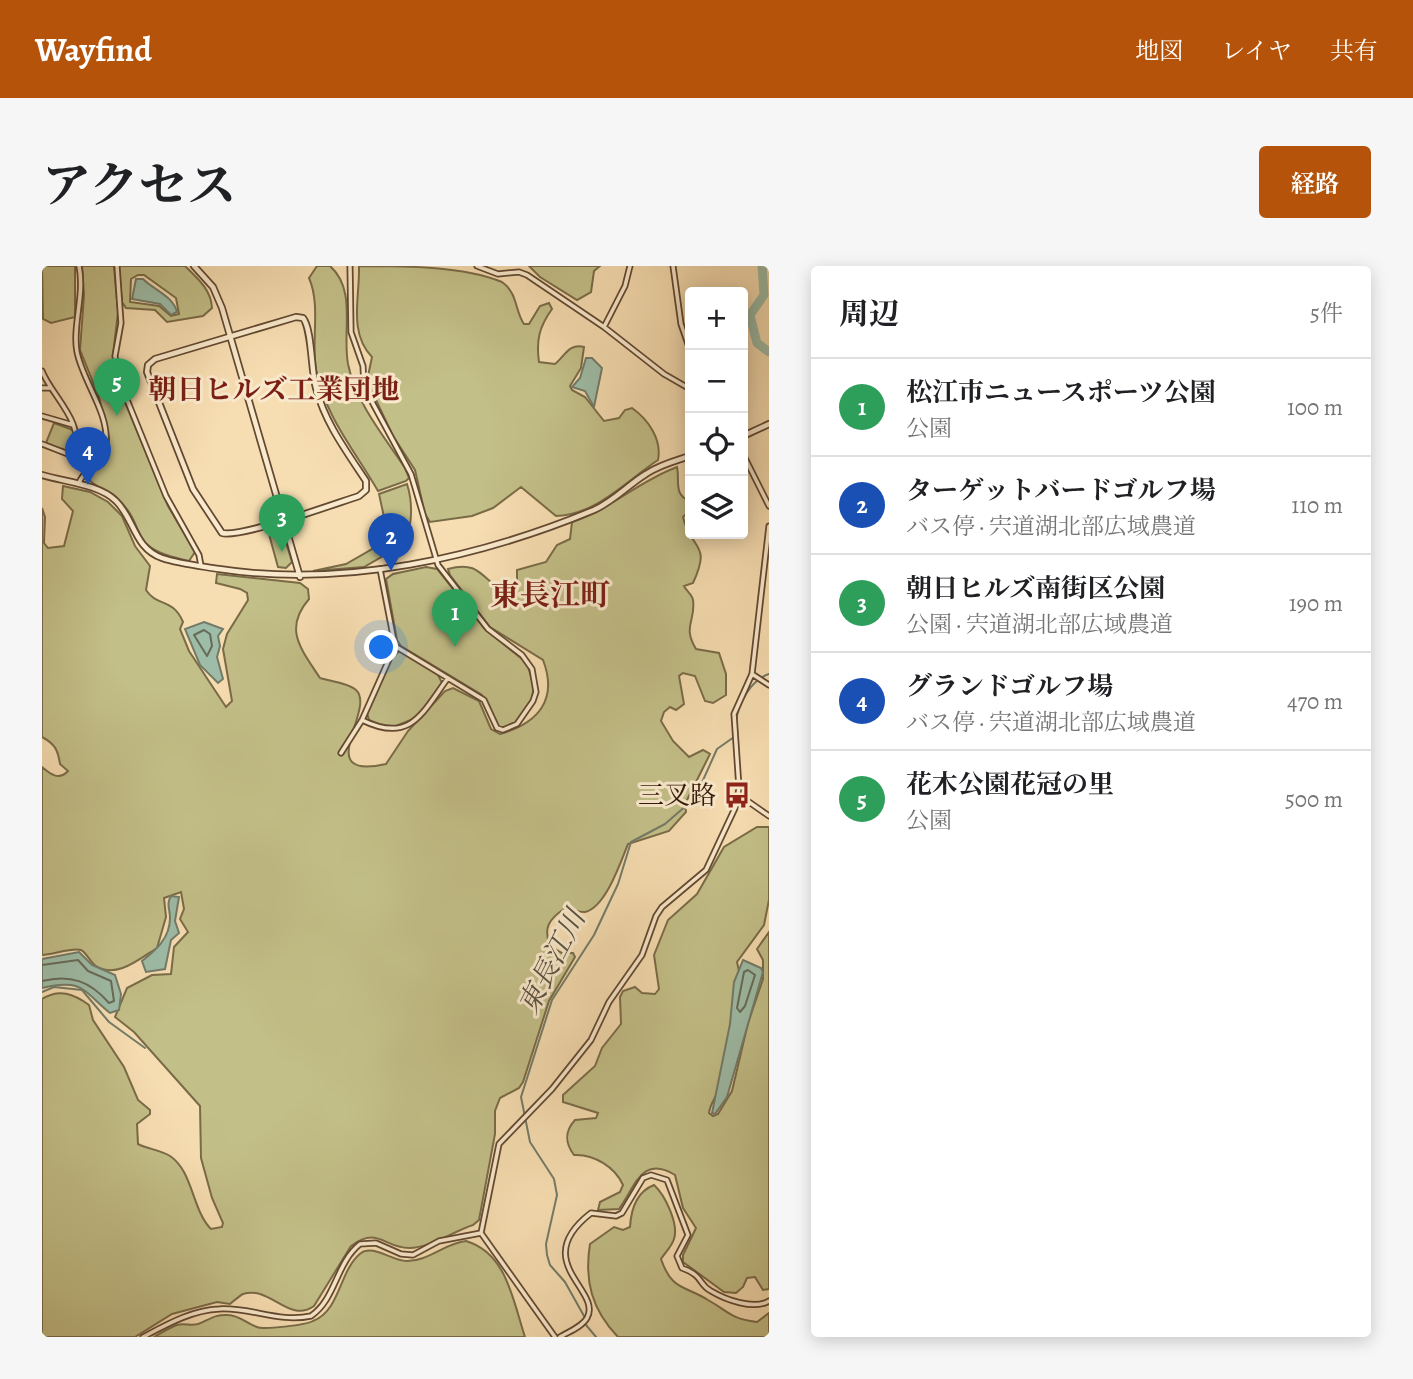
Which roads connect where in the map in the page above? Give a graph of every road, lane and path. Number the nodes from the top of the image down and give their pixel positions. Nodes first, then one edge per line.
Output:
1 (79, 266) edge
2 (117, 266) edge
3 (194, 266) edge
4 (349, 266) edge
5 (477, 266) edge
6 (630, 266) edge
7 (673, 266) edge
8 (604, 327) junction
9 (231, 337) junction
10 (690, 350) edge
11 (42, 371) edge
12 (685, 386) edge
13 (42, 388) edge
14 (50, 388) junction
15 (42, 416) edge
16 (769, 424) edge
17 (73, 425) junction
18 (748, 434) edge
19 (42, 444) edge
20 (685, 458) edge
21 (748, 464) edge
22 (42, 475) edge
23 (78, 485) junction
24 (769, 506) edge
25 (285, 519) junction
26 (769, 526) edge
27 (436, 558) junction
28 (201, 566) junction
29 (380, 569) junction
30 (300, 577) junction
31 (395, 646) junction
32 (752, 674) junction
33 (448, 678) junction
34 (769, 685) edge
35 (362, 720) junction
36 (341, 752) dead end
37 (739, 795) junction
38 (769, 817) edge
39 (481, 1233) junction
40 (769, 1301) edge
41 (143, 1337) edge
42 (558, 1337) edge

1 - 23 street
2 - 28 street
3 - 9 street
4 - 27 street
5 - 8 street
6 - 8 street
7 - 10 street
8 - 12 street
9 - 25 street
9 - 25 street
9 - 25 street
11 - 14 street
13 - 14 street
14 - 17 street
15 - 17 street
16 - 18 street
17 - 19 street
20 - 27 street
21 - 24 street
22 - 23 street
23 - 28 street
25 - 30 street
26 - 32 street
27 - 29 street
27 - 33 street
28 - 30 street
29 - 30 street
29 - 31 street
31 - 33 street
31 - 35 street
32 - 34 street
32 - 37 street
33 - 35 street
35 - 36 street
37 - 38 street
37 - 39 street
39 - 41 street
39 - 42 street
40 - 42 street

